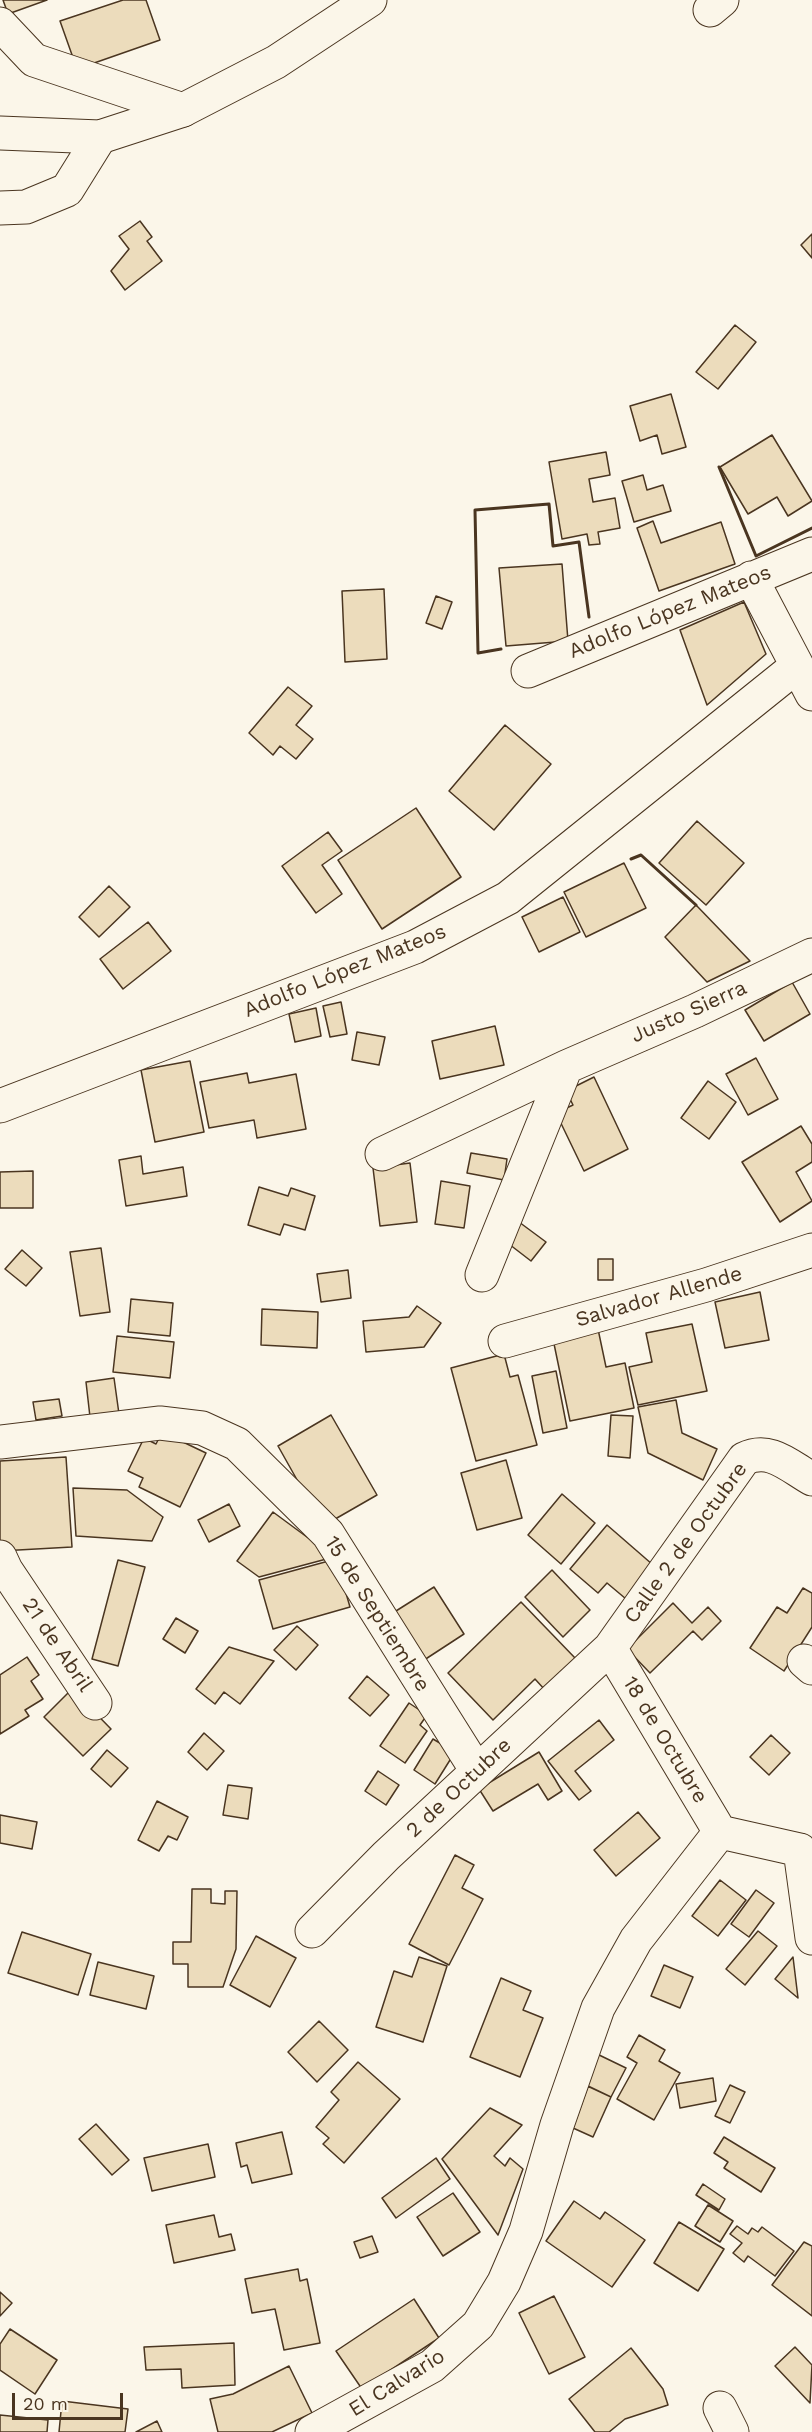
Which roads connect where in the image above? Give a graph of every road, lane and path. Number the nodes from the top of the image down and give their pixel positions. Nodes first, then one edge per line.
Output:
1 (370, 0) edge
2 (0, 24) edge
3 (183, 110) junction
4 (0, 133) edge
5 (100, 137) junction
6 (0, 208) edge
7 (812, 554) edge
8 (752, 578) junction
9 (528, 671) dead end
10 (805, 680) edge
11 (812, 955) edge
12 (566, 1067) junction
13 (0, 1106) edge
14 (382, 1154) dead end
15 (812, 1250) edge
16 (482, 1275) dead end
17 (505, 1341) dead end
18 (0, 1442) edge
19 (812, 1479) edge
20 (0, 1557) edge
21 (610, 1648) junction
22 (95, 1703) dead end
23 (477, 1771) junction
24 (720, 1832) junction
25 (806, 1844) edge
26 (312, 1931) dead end
27 (812, 1938) edge
28 (312, 2432) edge

1 - 3 main road
2 - 3 main road
3 - 5 main road
4 - 5 main road
5 - 6 main road
7 - 8 main road, Adolfo López Mateos
8 - 9 main road, Adolfo López Mateos
8 - 10 main road
10 - 13 main road, Adolfo López Mateos
11 - 12 main road, Justo Sierra
12 - 14 main road, Justo Sierra
12 - 16 main road
15 - 17 main road, Salvador Allende
18 - 23 main road, 15 de Septiembre
19 - 21 main road, Calle 2 de Octubre
20 - 22 main road, 21 de Abril
21 - 23 main road, 2 de Octubre
21 - 24 main road, 18 de Octubre
23 - 26 main road, 2 de Octubre
24 - 25 main road
24 - 28 main road, El Calvario
25 - 27 main road

